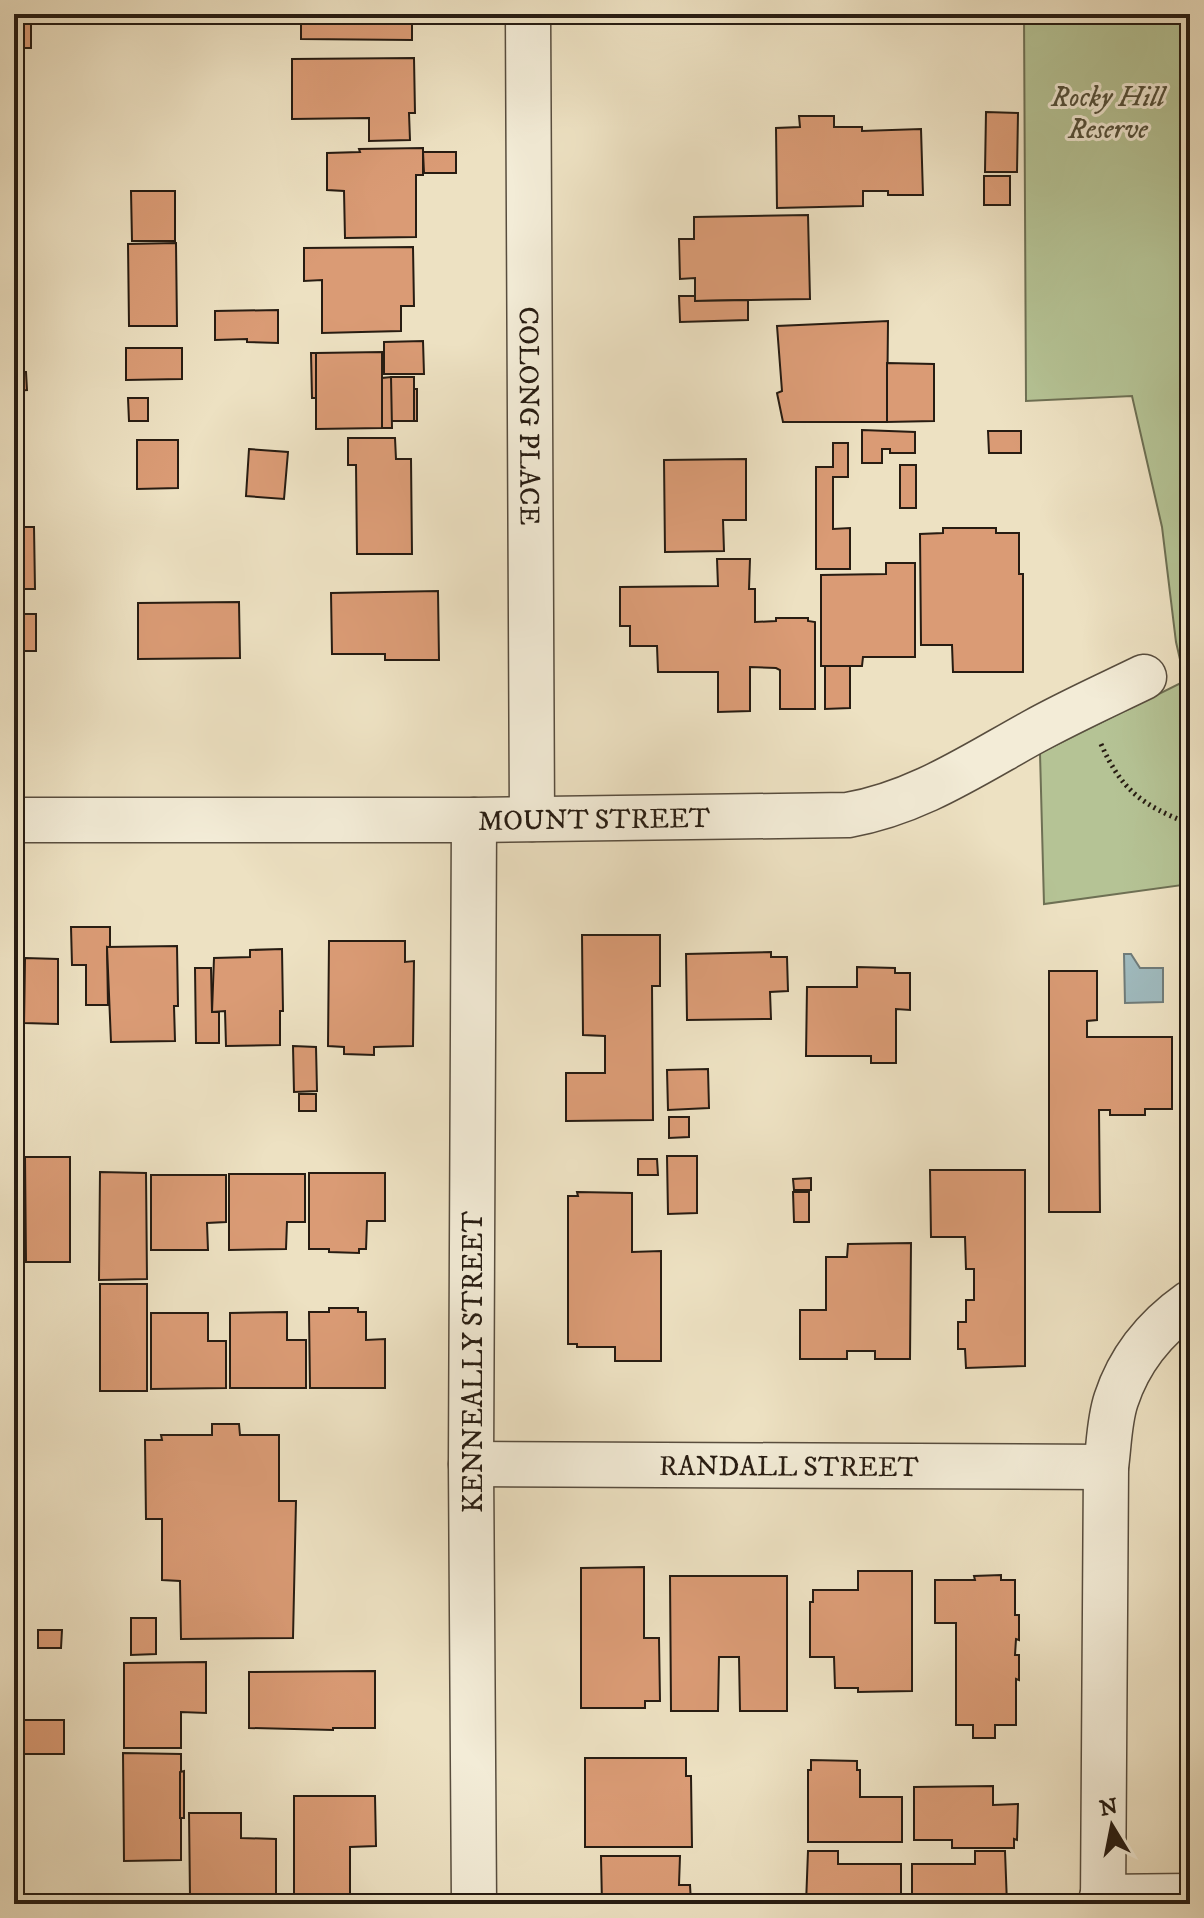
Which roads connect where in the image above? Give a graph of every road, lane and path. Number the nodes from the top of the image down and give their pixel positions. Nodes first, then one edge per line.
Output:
1 (528, 14) edge
2 (1144, 677) dead end
3 (1085, 706) junction
4 (532, 819) junction
5 (14, 820) edge
6 (474, 820) junction
7 (1190, 824) edge
8 (1190, 1303) edge
9 (471, 1464) junction
10 (1106, 1467) junction
11 (1190, 1896) edge
12 (1102, 1901) edge
13 (474, 1904) edge

1 - 4 street, COLONG PLACE
2 - 3 street, MOUNT STREET
3 - 4 street, MOUNT STREET
3 - 7 path
4 - 6 street, MOUNT STREET
5 - 6 street, MOUNT STREET
6 - 9 street, KENNEALLY STREET
8 - 10 street
9 - 10 street, RANDALL STREET
9 - 13 street, KENNEALLY STREET
10 - 12 street
11 - 12 street

